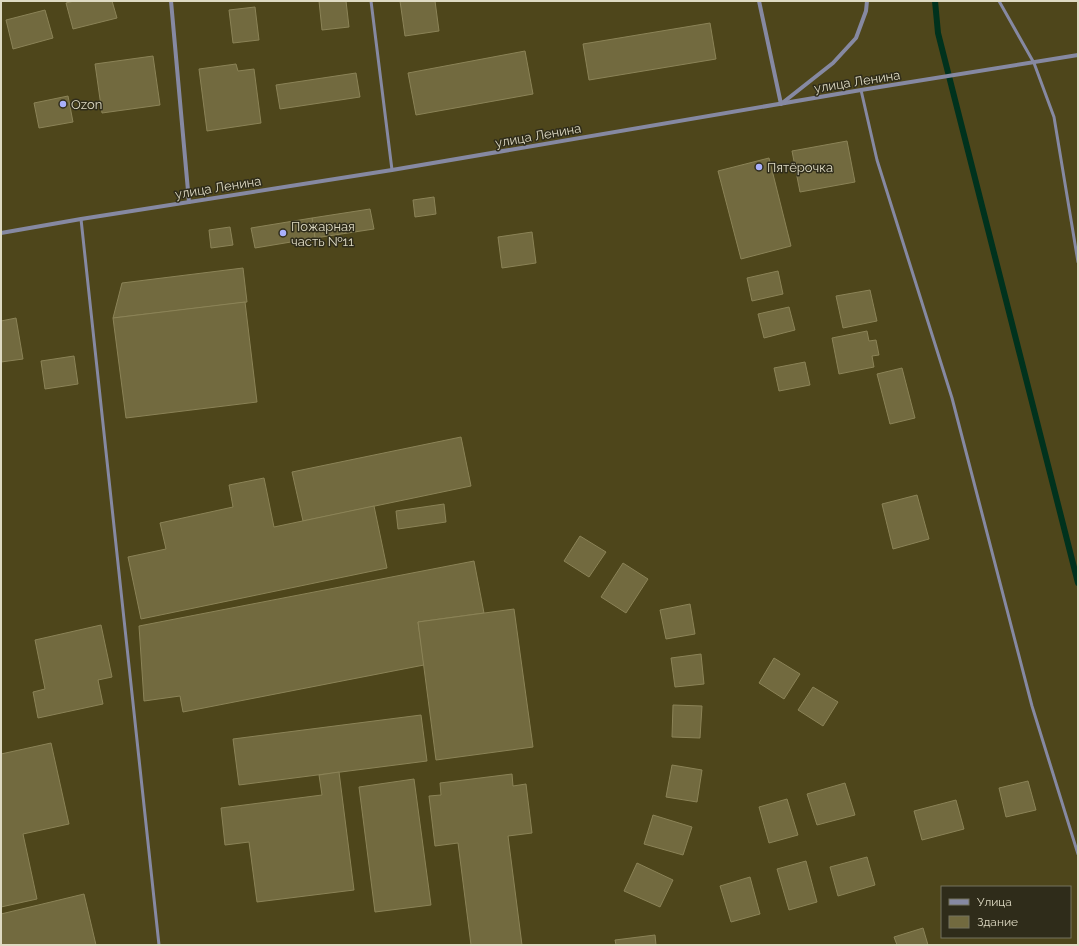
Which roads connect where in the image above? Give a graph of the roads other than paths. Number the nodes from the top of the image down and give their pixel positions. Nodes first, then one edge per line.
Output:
1 (171, 1) edge
2 (371, 1) edge
3 (759, 1) edge
4 (867, 1) edge
5 (999, 1) edge
6 (1078, 55) edge
7 (1034, 63) junction
8 (861, 90) junction
9 (781, 104) junction
10 (392, 170) junction
11 (189, 202) junction
12 (81, 219) junction
13 (1, 233) edge
14 (1078, 262) edge
15 (1078, 854) edge
16 (159, 945) edge

1 - 11 street
2 - 10 lane
3 - 9 street
4 - 9 street
5 - 7 lane
6 - 7 street, улица Ленина
7 - 8 street, улица Ленина
7 - 14 lane
8 - 9 street, улица Ленина
8 - 15 lane
9 - 10 street, улица Ленина
10 - 11 street, улица Ленина
11 - 12 street, улица Ленина
12 - 13 street, улица Ленина
12 - 16 lane

